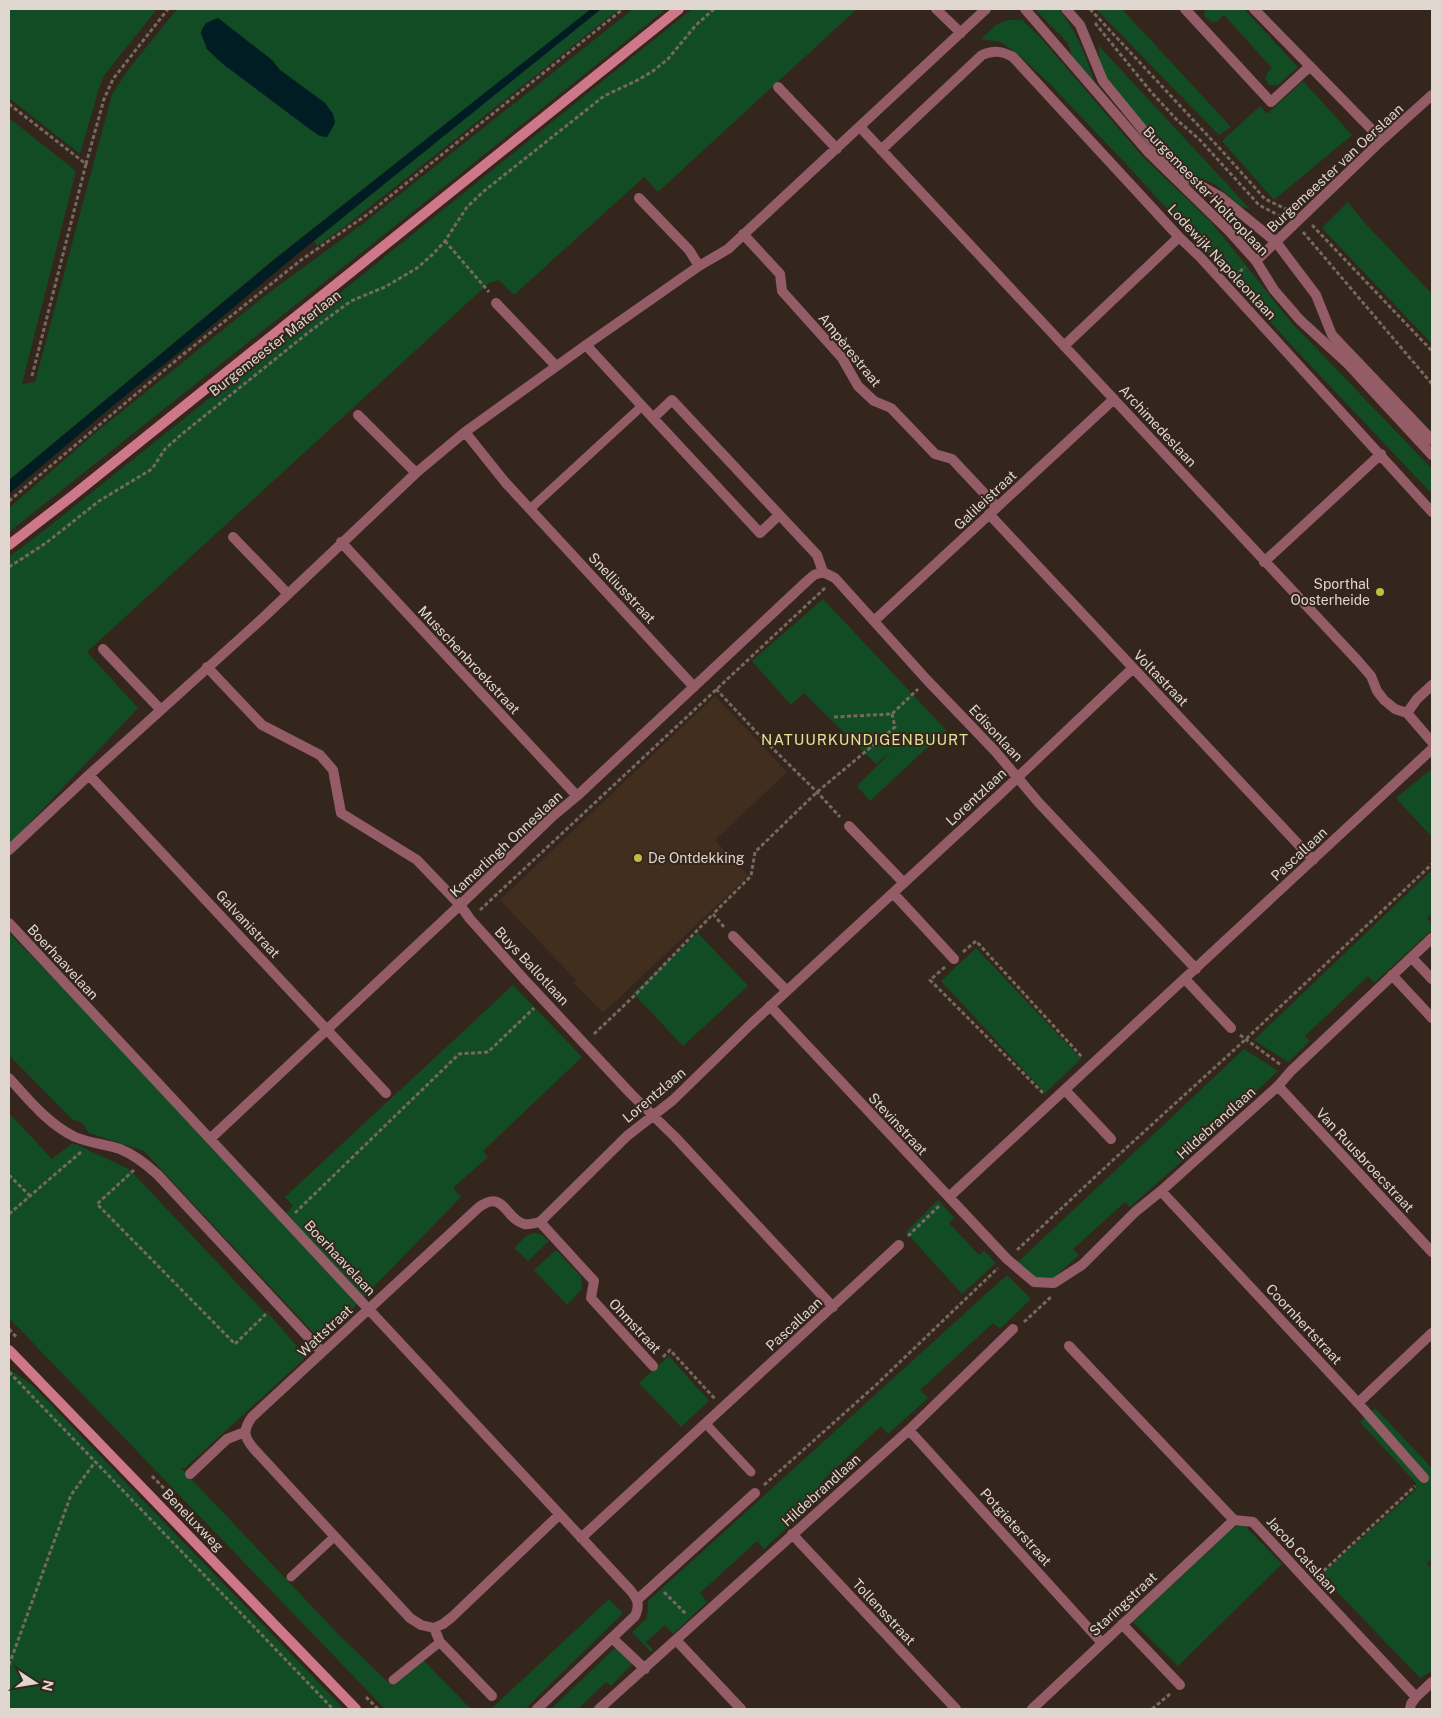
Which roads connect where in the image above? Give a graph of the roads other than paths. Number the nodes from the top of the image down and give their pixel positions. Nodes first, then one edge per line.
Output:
1 (679, 9) edge
2 (936, 9) edge
3 (986, 9) edge
4 (1025, 9) edge
5 (1066, 9) edge
6 (1185, 9) edge
7 (1254, 9) edge
8 (961, 33) junction
9 (1309, 67) junction
10 (778, 88) dead end
11 (1432, 95) edge
12 (860, 127) junction
13 (1382, 140) junction
14 (837, 148) junction
15 (881, 150) junction
16 (639, 198) dead end
17 (743, 234) junction
18 (1179, 237) junction
19 (1276, 242) junction
20 (1256, 261) junction
21 (699, 266) junction
22 (496, 303) road end
23 (586, 344) junction
24 (1064, 346) junction
25 (556, 366) junction
26 (1114, 399) junction
27 (642, 406) junction
28 (358, 415) dead end
29 (653, 418) junction
30 (465, 432) junction
31 (1432, 440) edge
32 (1381, 454) junction
33 (1432, 455) edge
34 (416, 473) junction
35 (997, 507) junction
36 (530, 509) junction
37 (1432, 512) edge
38 (989, 514) junction
39 (779, 515) junction
40 (233, 537) dead end
41 (341, 542) junction
42 (9, 545) edge
43 (1264, 562) junction
44 (823, 572) junction
45 (288, 594) junction
46 (874, 621) junction
47 (103, 649) dead end
48 (207, 667) junction
49 (1133, 668) junction
50 (1432, 685) edge
51 (694, 686) junction
52 (161, 710) junction
53 (1407, 713) junction
54 (1432, 742) edge
55 (1432, 750) edge
56 (89, 775) junction
57 (1017, 777) junction
58 (577, 796) junction
59 (849, 826) road end
60 (9, 850) edge
61 (1313, 860) junction
62 (904, 883) junction
63 (893, 893) junction
64 (460, 905) junction
65 (9, 923) edge
66 (733, 936) road end
67 (1432, 938) edge
68 (1412, 958) junction
69 (954, 960) road end
70 (1196, 969) junction
71 (1392, 975) junction
72 (1185, 979) junction
73 (1432, 979) edge
74 (787, 991) junction
75 (770, 1006) junction
76 (1432, 1018) edge
77 (1231, 1028) road end
78 (327, 1030) junction
79 (9, 1078) edge
80 (1278, 1086) junction
81 (1065, 1090) junction
82 (386, 1093) dead end
83 (653, 1116) junction
84 (210, 1139) junction
85 (1110, 1139) dead end
86 (1161, 1191) junction
87 (949, 1197) junction
88 (540, 1222) junction
89 (899, 1245) road end
90 (1432, 1252) edge
91 (1007, 1259) joint
92 (833, 1307) junction
93 (368, 1310) junction
94 (1013, 1329) road end
95 (1432, 1333) edge
96 (1069, 1346) dead end
97 (9, 1350) edge
98 (322, 1352) junction
99 (653, 1366) road end
100 (1358, 1403) junction
101 (706, 1424) junction
102 (246, 1429) junction
103 (909, 1430) junction
104 (751, 1472) dead end
105 (190, 1474) dead end
106 (1424, 1478) road end
107 (755, 1493) road end
108 (559, 1515) junction
109 (1234, 1520) junction
110 (792, 1534) junction
111 (334, 1537) junction
112 (580, 1538) junction
113 (291, 1577) dead end
114 (637, 1600) junction
115 (1122, 1624) junction
116 (434, 1628) junction
117 (612, 1638) junction
118 (676, 1640) junction
119 (440, 1642) junction
120 (1102, 1643) junction
121 (645, 1669) junction
122 (393, 1680) dead end
123 (1432, 1682) edge
124 (1180, 1685) road end
125 (492, 1696) dead end
126 (1416, 1697) junction
127 (356, 1709) edge
128 (537, 1709) edge
129 (599, 1709) edge
130 (741, 1709) edge
131 (956, 1709) edge
132 (1032, 1709) edge
133 (1410, 1709) edge

1 - 42 main road, Burgemeester Materlaan
2 - 8 street
3 - 8 street
4 - 20 street, Burgemeester Holtroplaan
5 - 19 street, Burgemeester Holtroplaan
6 - 9 street
7 - 9 street
8 - 12 street
9 - 13 street
10 - 14 street
11 - 13 street, Burgemeester van Oerslaan
12 - 14 street
12 - 15 street, Archimedeslaan
13 - 19 street, Burgemeester van Oerslaan
14 - 17 street
15 - 18 street, Lodewijk Napoleonlaan
15 - 24 street, Archimedeslaan
16 - 21 street
17 - 21 street
17 - 35 street, Ampèrestraat
18 - 24 street
18 - 32 street, Lodewijk Napoleonlaan
19 - 20 street, Burgemeester van Oerslaan
19 - 31 street, Burgemeester Holtroplaan
20 - 33 street, Burgemeester Holtroplaan
21 - 23 street
22 - 25 street
23 - 25 street
23 - 27 street
24 - 26 street, Archimedeslaan
25 - 30 street
26 - 35 street, Galileistraat
26 - 43 street, Archimedeslaan
27 - 29 street
27 - 36 lane
28 - 34 street
29 - 39 street
29 - 39 street
30 - 34 street
30 - 36 street, Snelliusstraat
32 - 37 street, Lodewijk Napoleonlaan
32 - 43 street
34 - 41 street
35 - 38 street, Galileistraat
36 - 51 street, Snelliusstraat
38 - 46 street, Galileistraat
38 - 49 street, Voltastraat
39 - 44 street
40 - 45 street
41 - 45 street
41 - 58 street, Musschenbroekstraat
43 - 53 street, Archimedeslaan
44 - 46 street, Edisonlaan
44 - 51 street, Kamerlingh Onneslaan
45 - 48 street
46 - 57 street, Edisonlaan
47 - 52 street
48 - 52 street
48 - 64 street, Buys Ballotlaan
49 - 57 street, Lorentzlaan
49 - 61 street, Voltastraat
50 - 53 street
51 - 58 street, Kamerlingh Onneslaan
52 - 56 street
53 - 54 street, Archimedeslaan
55 - 61 street, Pascallaan
56 - 60 street
56 - 78 street, Galvanistraat
57 - 62 street, Lorentzlaan
57 - 70 street, Edisonlaan
58 - 64 street, Kamerlingh Onneslaan
59 - 62 street
61 - 70 street, Pascallaan
62 - 63 street, Lorentzlaan
63 - 69 street
63 - 74 street, Lorentzlaan
64 - 78 street, Kamerlingh Onneslaan
64 - 83 street, Buys Ballotlaan
65 - 84 street, Boerhaavelaan
66 - 74 street
67 - 68 street, Hildebrandlaan
68 - 71 street, Hildebrandlaan
68 - 73 street
70 - 72 street, Pascallaan
71 - 76 street
71 - 80 street, Hildebrandlaan
72 - 77 street
72 - 81 street, Pascallaan
74 - 75 street, Lorentzlaan
75 - 83 street, Lorentzlaan
75 - 87 street, Stevinstraat
78 - 82 street, Galvanistraat
78 - 84 street, Kamerlingh Onneslaan
79 - 98 street
80 - 86 street, Hildebrandlaan
80 - 90 street, Van Ruusbroecstraat
81 - 85 street
81 - 87 street, Pascallaan
83 - 88 street, Lorentzlaan
83 - 92 street, Buys Ballotlaan
84 - 93 street, Boerhaavelaan
86 - 91 street, Hildebrandlaan
86 - 100 street, Coornhertstraat
87 - 91 street, Stevinstraat
88 - 93 street, Wattstraat
88 - 99 street, Ohmstraat
89 - 92 street, Pascallaan
92 - 101 street, Pascallaan
93 - 98 street, Wattstraat
93 - 108 street, Boerhaavelaan
94 - 103 street, Hildebrandlaan
95 - 100 street
96 - 109 street
97 - 127 main road, Beneluxweg
98 - 102 street, Wattstraat
100 - 106 street, Coornhertstraat
101 - 104 lane
101 - 112 street, Pascallaan
102 - 105 street
102 - 111 street
103 - 110 street, Hildebrandlaan
103 - 120 street, Potgieterstraat
107 - 114 street
108 - 112 street, Boerhaavelaan
108 - 116 street
109 - 115 street, Staringstraat
109 - 126 street, Jacob Catslaan
110 - 118 street, Hildebrandlaan
110 - 131 street, Tollensstraat
111 - 113 lane
111 - 116 street
112 - 114 street, Boerhaavelaan
114 - 117 street
115 - 120 street, Staringstraat
115 - 124 street
116 - 119 street
117 - 121 street
117 - 128 street
118 - 121 street, Hildebrandlaan
118 - 130 street
119 - 122 lane
119 - 125 street
120 - 132 street, Staringstraat
121 - 129 street, Hildebrandlaan
123 - 126 street
126 - 133 street

